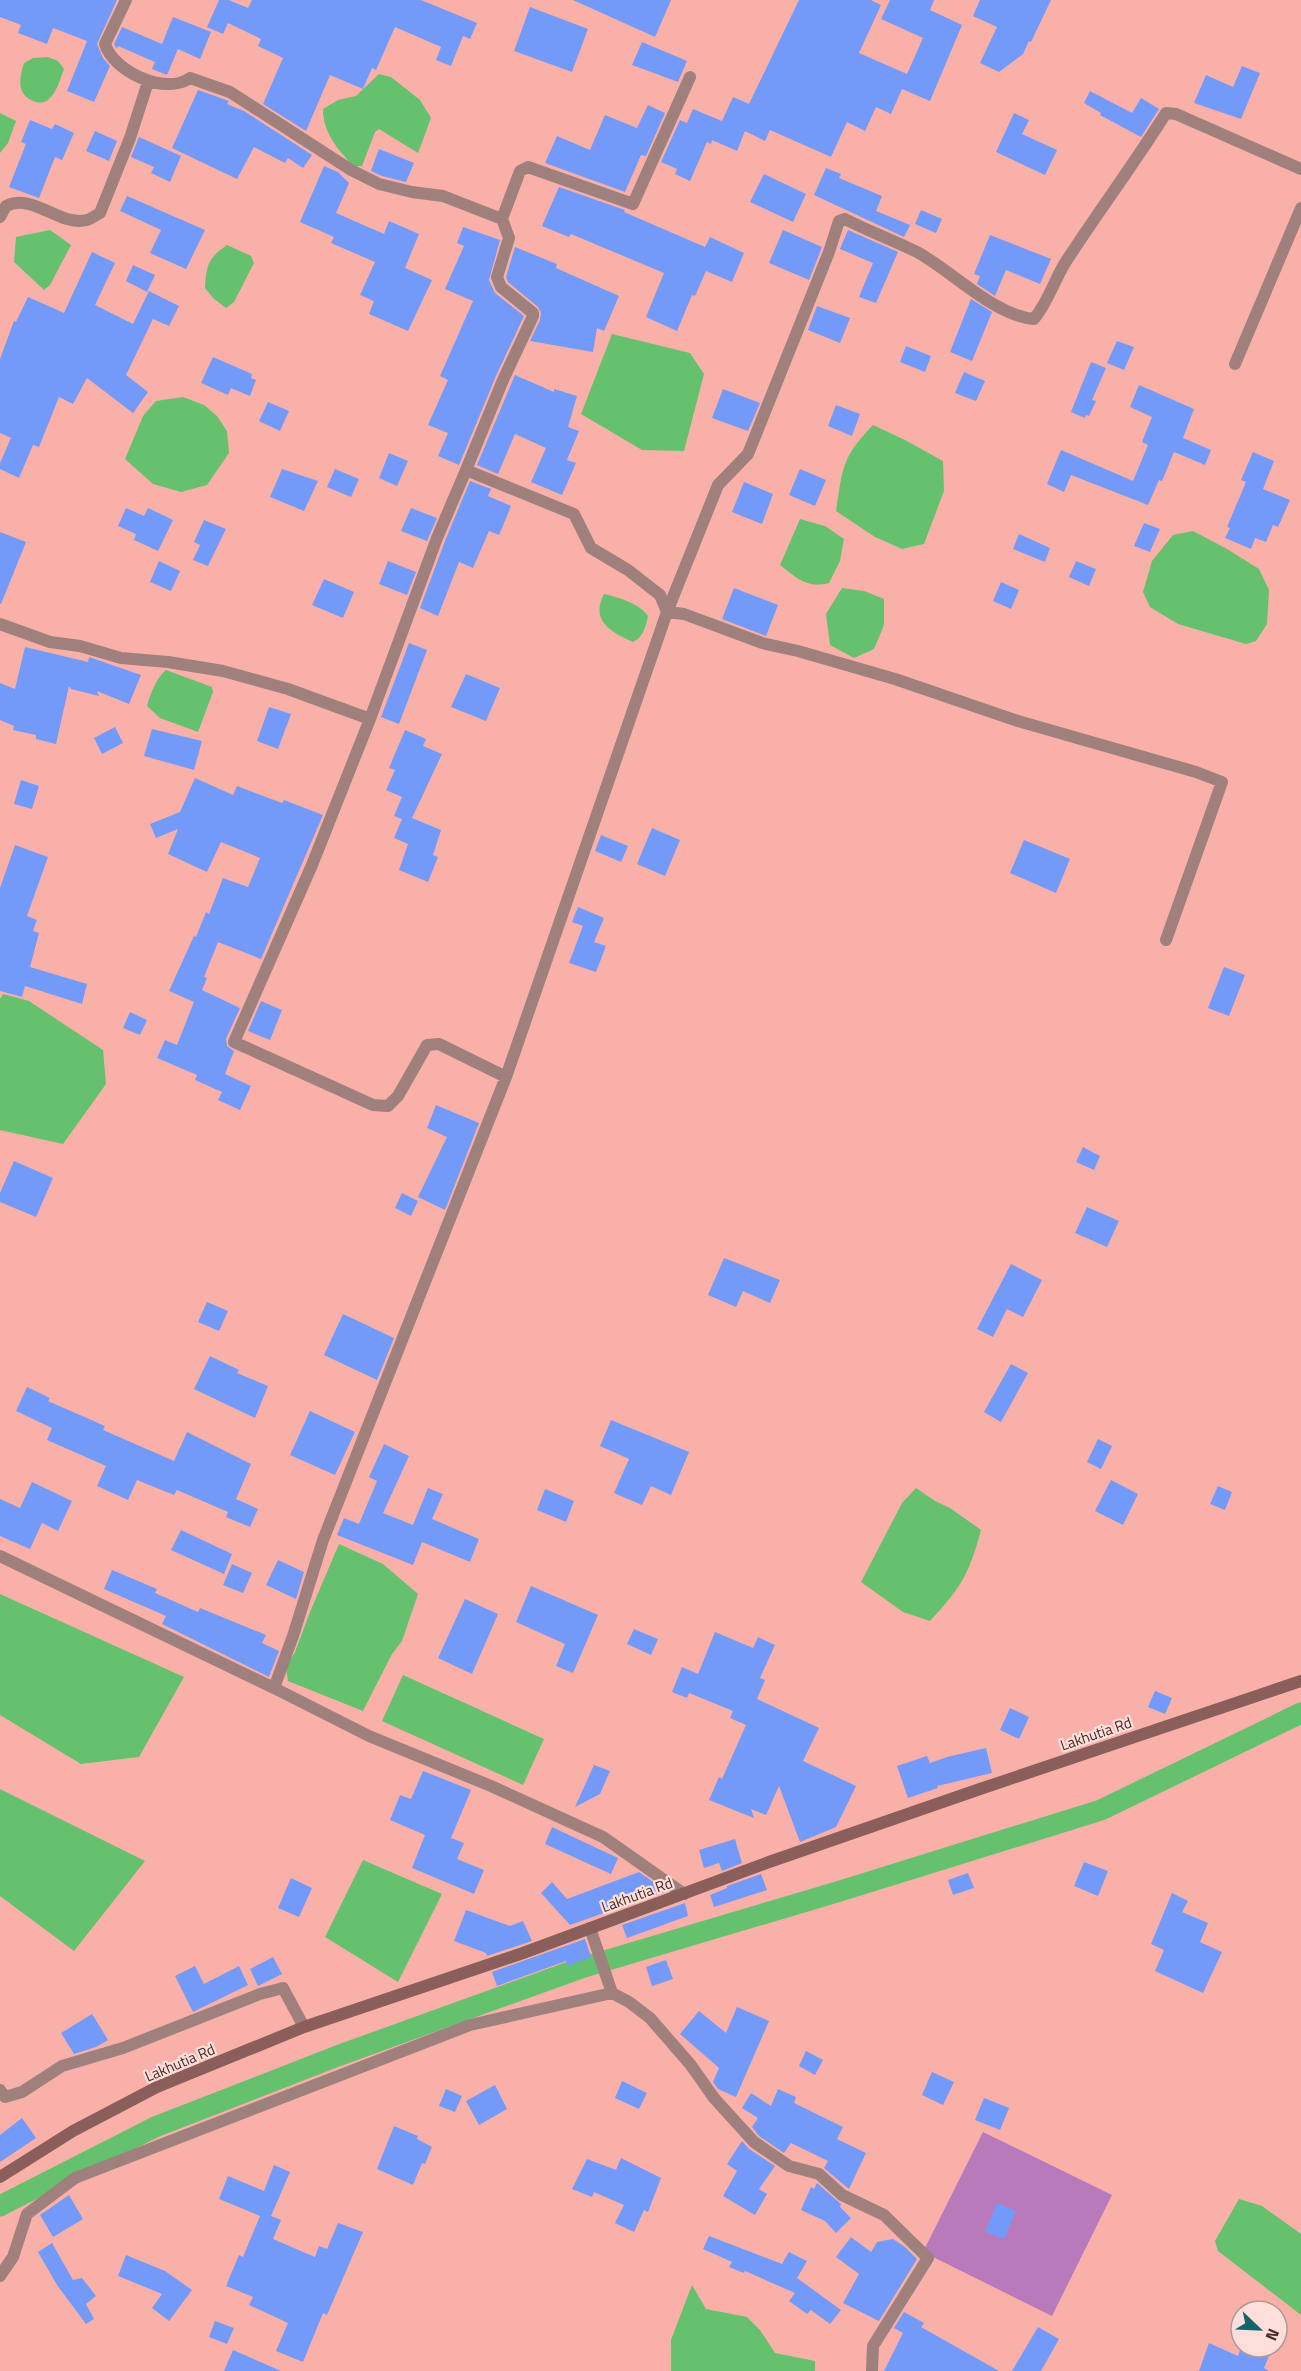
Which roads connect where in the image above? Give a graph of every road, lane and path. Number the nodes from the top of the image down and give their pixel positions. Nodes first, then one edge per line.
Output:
1 (126, 0) edge
2 (690, 77) dead end
3 (148, 82) junction
4 (1301, 169) edge
5 (1301, 208) edge
6 (0, 217) edge
7 (502, 219) junction
8 (1235, 364) dead end
9 (466, 470) junction
10 (667, 612) junction
11 (0, 624) edge
12 (370, 719) junction
13 (1166, 940) dead end
14 (506, 1077) junction
15 (0, 1556) edge
16 (1301, 1681) edge
17 (274, 1688) junction
18 (684, 1894) junction
19 (590, 1928) junction
20 (610, 1988) junction
21 (304, 2027) junction
22 (0, 2090) edge
23 (0, 2177) edge
24 (0, 2276) edge
25 (872, 2371) edge

1 - 3 street
2 - 7 street
3 - 6 street
3 - 7 street
4 - 10 street
5 - 8 street
7 - 9 street
9 - 10 street
9 - 12 street
10 - 13 street
10 - 14 street
11 - 12 street
12 - 14 street
14 - 17 street
15 - 17 street
16 - 18 street, Lakhutia Rd
17 - 18 street
18 - 19 street, Lakhutia Rd
19 - 20 street
19 - 21 street, Lakhutia Rd
20 - 24 street
20 - 25 street
21 - 22 street
21 - 23 street, Lakhutia Rd

